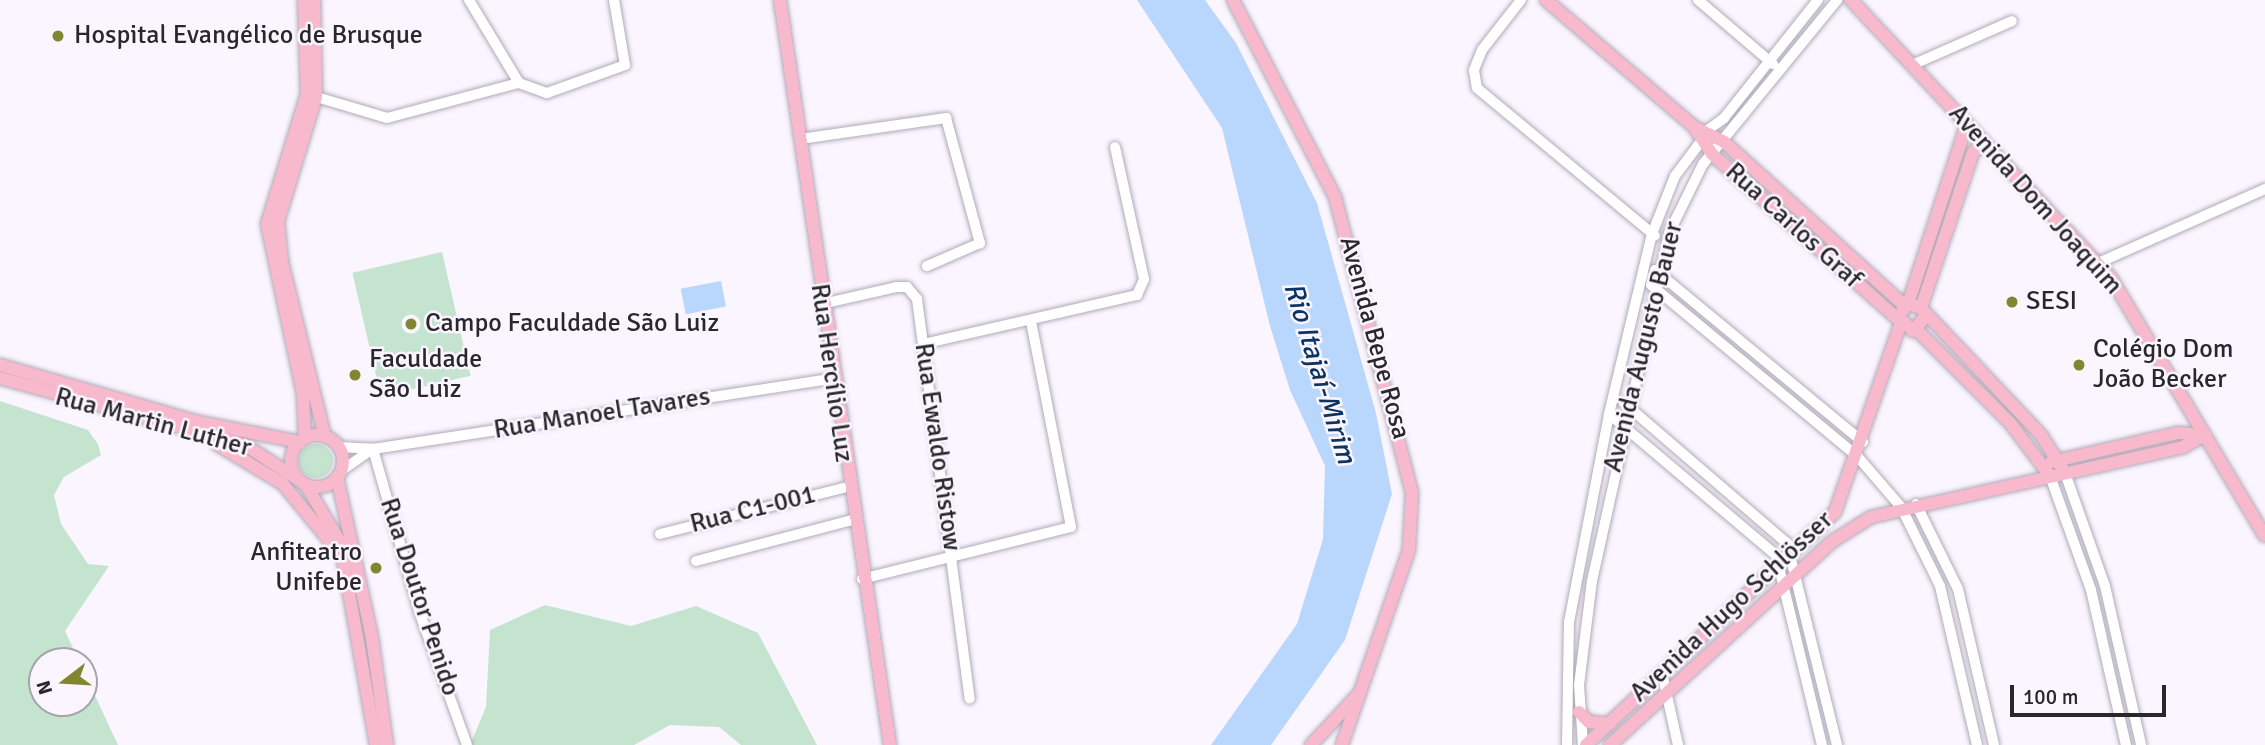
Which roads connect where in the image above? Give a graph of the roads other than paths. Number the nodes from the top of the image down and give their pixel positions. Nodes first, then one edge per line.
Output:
1 (304, 0) edge
2 (314, 0) edge
3 (469, 0) edge
4 (614, 0) edge
5 (779, 0) edge
6 (1233, 0) edge
7 (1521, 0) edge
8 (1546, 0) edge
9 (1698, 0) edge
10 (1818, 0) edge
11 (1837, 0) edge
12 (1851, 0) edge
13 (2012, 21) dead end
14 (314, 29) junction
15 (1770, 61) junction
16 (1912, 65) junction
17 (1780, 70) junction
18 (519, 83) junction
19 (312, 95) junction
20 (1968, 124) junction
21 (1700, 133) junction
22 (800, 139) junction
23 (1723, 141) junction
24 (1983, 141) junction
25 (1115, 147) dead end
26 (1712, 154) junction
27 (1762, 177) junction
28 (1751, 189) junction
29 (2265, 189) edge
30 (1822, 231) junction
31 (1651, 234) junction
32 (1811, 242) junction
33 (1666, 244) junction
34 (1645, 262) junction
35 (2098, 263) junction
36 (927, 266) dead end
37 (1658, 273) junction
38 (1641, 276) junction
39 (1655, 288) junction
40 (821, 304) junction
41 (1906, 305) junction
42 (1923, 312) junction
43 (1031, 321) junction
44 (1899, 322) junction
45 (1917, 330) junction
46 (1742, 342) junction
47 (923, 344) junction
48 (1734, 354) junction
49 (0, 365) edge
50 (0, 378) edge
51 (832, 379) junction
52 (306, 382) junction
53 (1993, 385) junction
54 (1796, 387) junction
55 (1614, 394) junction
56 (1982, 395) junction
57 (1788, 398) junction
58 (1628, 406) junction
59 (1609, 414) junction
60 (1624, 426) junction
61 (184, 431) junction
62 (2205, 435) junction
63 (326, 437) junction
64 (302, 440) junction
65 (1863, 442) junction
66 (338, 447) junction
67 (373, 449) junction
68 (1858, 457) junction
69 (2058, 460) junction
70 (2043, 464) junction
71 (2065, 473) junction
72 (339, 474) junction
73 (2050, 476) junction
74 (1716, 482) junction
75 (302, 483) junction
76 (847, 487) junction
77 (1705, 495) junction
78 (1916, 504) junction
79 (1901, 507) junction
80 (852, 520) junction
81 (1584, 532) junction
82 (2262, 532) edge
83 (660, 534) dead end
84 (1600, 535) junction
85 (2265, 545) edge
86 (1794, 554) junction
87 (952, 558) junction
88 (696, 561) dead end
89 (345, 564) junction
90 (1781, 565) junction
91 (1798, 573) junction
92 (862, 579) junction
93 (1786, 585) junction
94 (2105, 586) junction
95 (2091, 590) junction
96 (1569, 622) junction
97 (1966, 623) junction
98 (1585, 624) junction
99 (1950, 627) junction
100 (1662, 673) junction
101 (1361, 692) junction
102 (1666, 693) junction
103 (2130, 695) junction
104 (2116, 698) junction
105 (970, 699) dead end
106 (1579, 712) junction
107 (1829, 712) junction
108 (1815, 715) junction
109 (1988, 719) junction
110 (1972, 722) junction
111 (1609, 724) junction
112 (376, 745) edge
113 (387, 745) edge
114 (467, 745) edge
115 (890, 745) edge
116 (1311, 745) edge
117 (1342, 745) edge
118 (1567, 745) edge
119 (1585, 745) edge
120 (1610, 745) edge
121 (1678, 745) edge
122 (1822, 745) edge
123 (1837, 745) edge
124 (1977, 745) edge
125 (1994, 745) edge
126 (2126, 745) edge
127 (2141, 745) edge

1 - 14 main road
2 - 14 main road
3 - 18 street
4 - 18 street
5 - 22 main road, Rua Hercílio Luz
6 - 101 main road, Avenida Bepe Rosa
7 - 31 street
8 - 21 main road, Rua Carlos Graf
9 - 15 street
10 - 15 street, Avenida Augusto Bauer
11 - 17 street, Avenida Augusto Bauer
12 - 16 main road, Avenida Dom Joaquim
13 - 16 street
14 - 19 main road
15 - 17 street
15 - 21 street, Avenida Augusto Bauer
16 - 20 main road, Avenida Dom Joaquim
17 - 23 street, Avenida Augusto Bauer
18 - 19 street
19 - 52 main road
20 - 24 main road, Avenida Dom Joaquim
20 - 41 main road, Avenida Hugo Schlösser
21 - 23 main road, Rua Carlos Graf
21 - 26 main road, Rua Carlos Graf
21 - 31 street, Avenida Augusto Bauer
22 - 36 street
22 - 40 main road, Rua Hercílio Luz
23 - 26 street, Avenida Augusto Bauer
23 - 27 main road, Rua Carlos Graf
24 - 35 main road, Avenida Dom Joaquim
24 - 42 main road
25 - 43 street
26 - 28 main road, Rua Carlos Graf
26 - 33 street, Avenida Augusto Bauer
27 - 28 main road
27 - 30 main road, Rua Carlos Graf
28 - 32 main road, Rua Carlos Graf
29 - 35 street
30 - 32 main road
30 - 41 main road, Rua Carlos Graf
31 - 33 street
31 - 34 street, Avenida Augusto Bauer
32 - 44 main road, Rua Carlos Graf
33 - 37 street, Avenida Augusto Bauer
34 - 37 street
34 - 38 street, Avenida Augusto Bauer
35 - 62 main road, Avenida Dom Joaquim
37 - 39 street, Avenida Augusto Bauer
37 - 46 street
38 - 39 street
38 - 55 street, Avenida Augusto Bauer
39 - 48 street
39 - 58 street, Avenida Augusto Bauer
40 - 47 street, Rua Ewaldo Ristow
40 - 51 main road, Rua Hercílio Luz
41 - 42 main road
41 - 44 main road, Avenida Hugo Schlösser
42 - 45 main road
42 - 53 main road
43 - 47 street
43 - 87 street
44 - 45 main road
44 - 65 main road, Avenida Hugo Schlösser
45 - 56 main road
46 - 48 street
46 - 54 street
47 - 87 street, Rua Ewaldo Ristow
48 - 57 street
49 - 64 main road, Rua Martin Luther
50 - 61 main road, Rua Martin Luther
51 - 67 street, Rua Manoel Tavares
51 - 76 main road, Rua Hercílio Luz
52 - 63 main road
52 - 64 main road
53 - 56 main road
53 - 69 main road
54 - 57 street
54 - 65 street
55 - 58 street
55 - 59 street, Avenida Augusto Bauer
56 - 70 main road
57 - 68 street
58 - 60 street, Avenida Augusto Bauer
58 - 74 street
59 - 60 street
59 - 81 street, Avenida Augusto Bauer
60 - 77 street
60 - 84 street, Avenida Augusto Bauer
61 - 75 main road, Rua Martin Luther
61 - 89 main road
62 - 69 main road
62 - 71 main road, Avenida Hugo Schlösser
62 - 82 main road, Avenida Dom Joaquim
63 - 64 main road
63 - 66 main road
64 - 75 main road
65 - 68 main road, Avenida Hugo Schlösser
66 - 67 street, Rua Manoel Tavares
66 - 72 main road
67 - 72 street, Rua Manoel Tavares
67 - 114 street, Rua Doutor Penido
68 - 79 street
68 - 86 main road, Avenida Hugo Schlösser
69 - 70 main road
69 - 71 main road
70 - 73 main road
71 - 73 main road, Avenida Hugo Schlösser
71 - 94 street
72 - 75 main road
72 - 113 main road
73 - 78 main road, Avenida Hugo Schlösser
73 - 95 street
74 - 77 street
74 - 86 street
75 - 89 main road
76 - 80 main road, Rua Hercílio Luz
76 - 83 street, Rua C1-001
77 - 90 street
78 - 79 main road, Avenida Hugo Schlösser
78 - 97 street
79 - 91 main road, Avenida Hugo Schlösser
79 - 99 street
80 - 88 street
80 - 92 main road, Rua Hercílio Luz
81 - 84 street
81 - 96 street, Avenida Augusto Bauer
82 - 85 street
84 - 98 street, Avenida Augusto Bauer
86 - 90 main road, Avenida Hugo Schlösser
86 - 91 street
87 - 92 street
87 - 105 street, Rua Ewaldo Ristow
89 - 112 main road
90 - 93 street
90 - 100 main road, Avenida Hugo Schlösser
91 - 93 main road, Avenida Hugo Schlösser
91 - 107 street
92 - 115 main road, Rua Hercílio Luz
93 - 102 main road, Avenida Hugo Schlösser
93 - 108 street
94 - 95 street
94 - 103 street
95 - 104 street
96 - 98 street
96 - 118 street, Avenida Augusto Bauer
97 - 99 street
97 - 109 street
98 - 106 street, Avenida Augusto Bauer
99 - 110 street
100 - 102 street
100 - 111 main road, Avenida Hugo Schlösser
101 - 116 main road, Avenida Bepe Rosa
101 - 117 main road, Avenida Bepe Rosa
102 - 120 main road, Avenida Hugo Schlösser
102 - 121 street
103 - 104 street
103 - 127 street
104 - 126 street
106 - 111 main road
106 - 119 street, Avenida Augusto Bauer
107 - 108 street
107 - 123 street
108 - 122 street
109 - 110 street
109 - 125 street
110 - 124 street
111 - 119 main road, Avenida Hugo Schlösser

